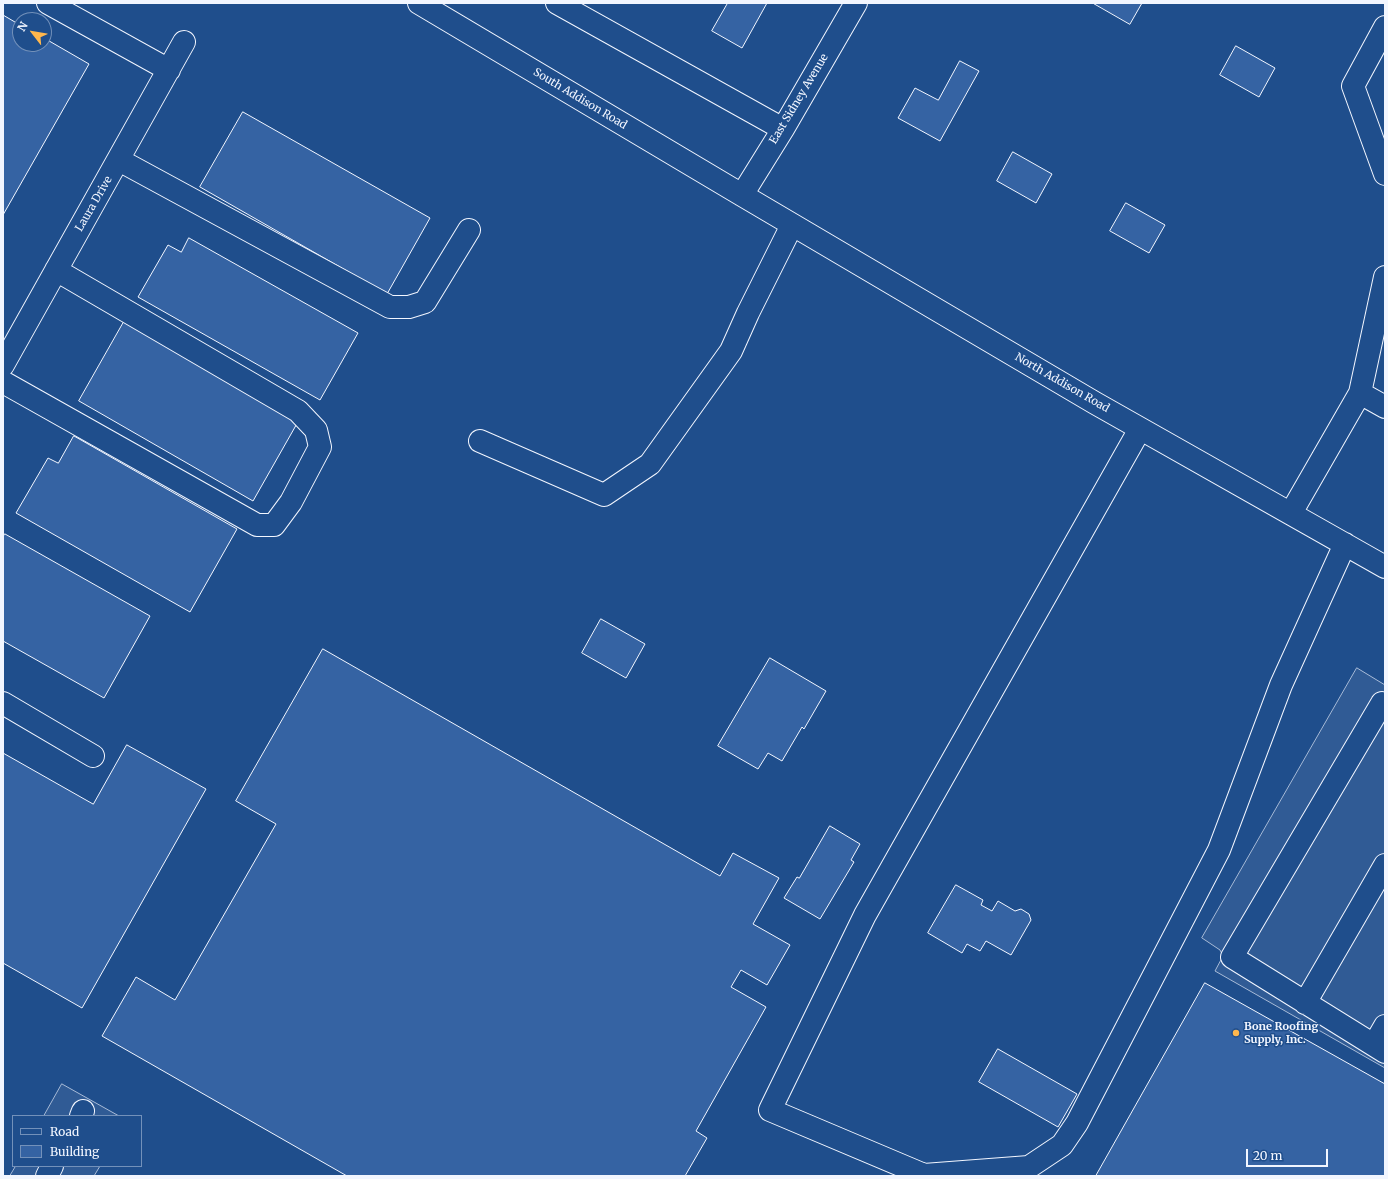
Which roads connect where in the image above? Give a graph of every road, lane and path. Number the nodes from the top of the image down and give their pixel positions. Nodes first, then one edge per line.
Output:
1 (48, 3) edge
2 (419, 3) edge
3 (557, 3) edge
4 (856, 3) edge
5 (1385, 27) edge
6 (184, 42) dead end
7 (169, 70) junction
8 (783, 129) junction
9 (119, 160) junction
10 (1385, 174) edge
11 (742, 195) junction
12 (792, 225) junction
13 (469, 230) dead end
14 (56, 270) junction
15 (1385, 277) edge
16 (6, 352) edge
17 (3, 382) edge
18 (1360, 393) junction
19 (1385, 407) edge
20 (1140, 429) junction
21 (480, 440) dead end
22 (1291, 513) junction
23 (1345, 544) junction
24 (1385, 567) edge
25 (3, 703) edge
26 (1385, 704) edge
27 (93, 756) dead end
28 (1385, 865) edge
29 (1305, 1003) junction
30 (1385, 1026) edge
31 (1380, 1048) edge
32 (52, 1167) edge
33 (47, 1176) edge

1 - 7 street
2 - 11 street, South Addison Road
3 - 8 street
4 - 8 street, East Sidney Avenue
5 - 10 street
6 - 7 street, Laura Drive
7 - 9 street, Laura Drive
8 - 11 street, East Sidney Avenue
9 - 13 street
9 - 14 street, Laura Drive
11 - 12 street, North Addison Road
12 - 20 street, North Addison Road
12 - 21 street
14 - 16 street, Laura Drive
14 - 17 street
15 - 18 street
18 - 19 street
18 - 22 street
20 - 22 street, North Addison Road
20 - 23 street
22 - 23 street, North Addison Road
23 - 24 street, North Addison Road
25 - 27 street
26 - 29 street
28 - 29 street
29 - 31 street
30 - 31 street
32 - 33 street

